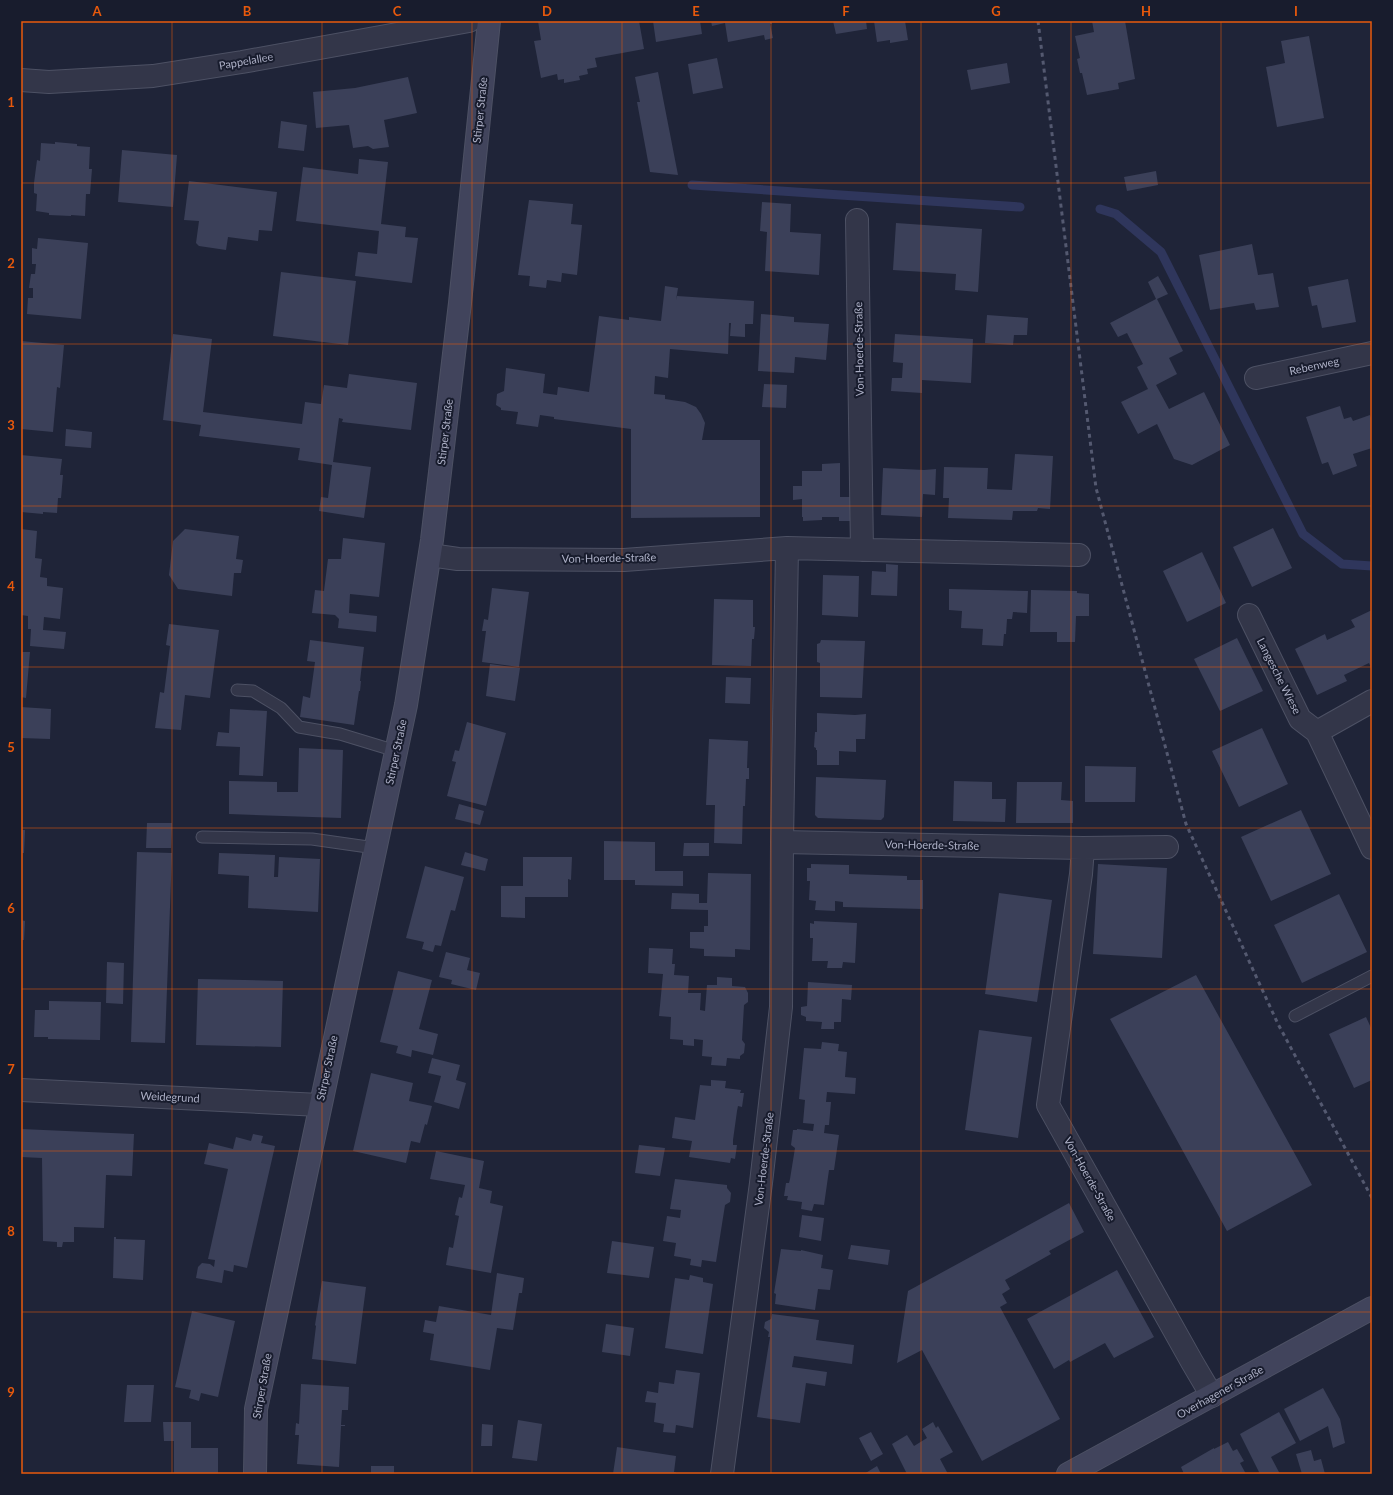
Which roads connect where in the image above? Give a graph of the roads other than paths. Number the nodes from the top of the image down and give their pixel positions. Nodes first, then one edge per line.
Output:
1 (469, 21) edge
2 (489, 21) edge
3 (21, 80) edge
4 (857, 220) dead end
5 (1372, 353) edge
6 (1256, 378) dead end
7 (787, 548) junction
8 (862, 550) junction
9 (430, 555) junction
10 (1079, 555) dead end
11 (1249, 615) dead end
12 (236, 690) dead end
13 (1372, 701) edge
14 (1317, 732) junction
15 (396, 751) junction
16 (202, 837) dead end
17 (782, 842) junction
18 (1167, 847) dead end
19 (375, 848) junction
20 (1083, 848) junction
21 (1372, 848) edge
22 (1372, 976) edge
23 (1295, 1016) dead end
24 (21, 1090) edge
25 (320, 1105) junction
26 (1372, 1308) edge
27 (1212, 1396) junction
28 (1073, 1473) edge
29 (255, 1474) edge
30 (722, 1474) edge

1 - 3 street, Pappelallee
2 - 9 main road, Stirper Straße
4 - 8 street, Von-Hoerde-Straße
5 - 6 street, Rebenweg
7 - 8 street, Von-Hoerde-Straße
7 - 9 street, Von-Hoerde-Straße
7 - 17 street, Von-Hoerde-Straße
8 - 10 street, Von-Hoerde-Straße
9 - 15 main road, Stirper Straße
11 - 14 street, Langesche Wiese
12 - 15 lane
13 - 14 street
14 - 21 street, Langesche Wiese
15 - 19 main road, Stirper Straße
16 - 19 lane
17 - 20 street, Von-Hoerde-Straße
17 - 30 street, Von-Hoerde-Straße
18 - 20 street, Von-Hoerde-Straße
19 - 25 main road, Stirper Straße
20 - 27 street, Von-Hoerde-Straße
22 - 23 lane
24 - 25 street, Weidegrund
25 - 29 main road, Stirper Straße
26 - 27 main road, Overhagener Straße
27 - 28 main road, Overhagener Straße

